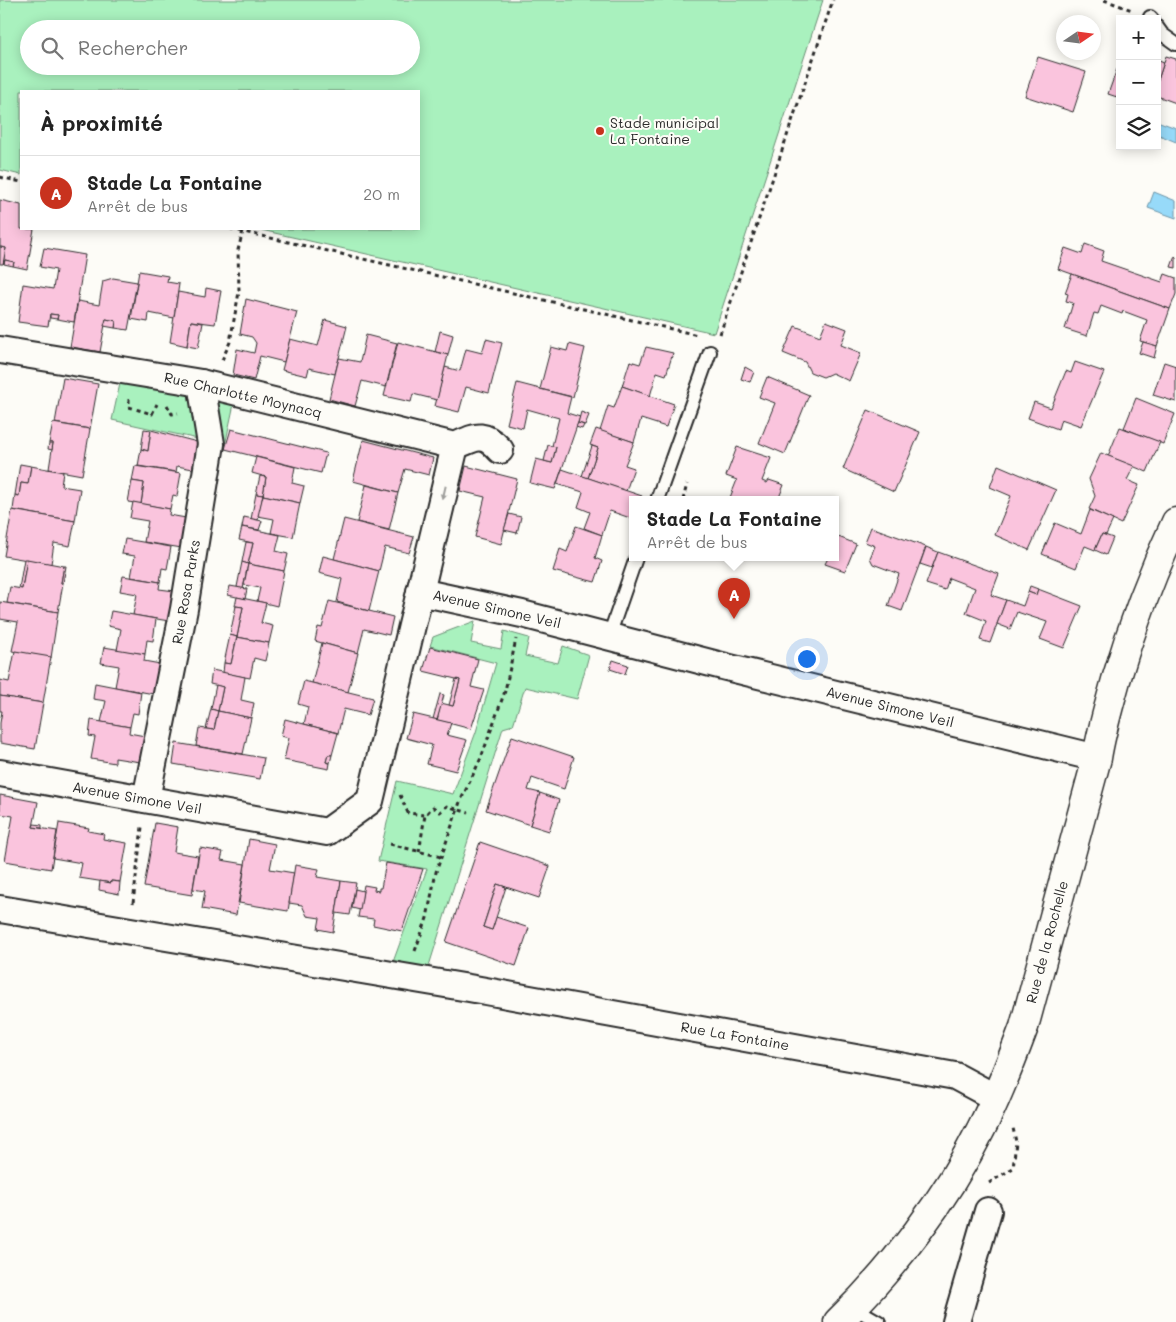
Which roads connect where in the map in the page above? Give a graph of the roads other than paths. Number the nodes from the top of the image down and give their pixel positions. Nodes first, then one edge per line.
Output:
1 (1161, 33) edge
2 (1176, 44) edge
3 (0, 350) edge
4 (710, 352) dead end
5 (201, 383) junction
6 (455, 446) junction
7 (500, 450) dead end
8 (657, 496) edge
9 (1176, 522) edge
10 (635, 561) edge
11 (420, 592) junction
12 (609, 636) junction
13 (1097, 758) junction
14 (0, 774) edge
15 (146, 799) junction
16 (0, 909) edge
17 (996, 1098) junction
18 (988, 1212) dead end
19 (846, 1315) edge
20 (879, 1322) edge
21 (956, 1322) edge

1 - 2 lane
3 - 5 street, Rue Charlotte Moynacq
4 - 8 lane
5 - 6 street, Rue Charlotte Moynacq
5 - 15 street, Rue Rosa Parks
6 - 7 street
6 -> 11 street
9 - 13 street, Rue de la Rochelle
10 - 12 lane
11 - 12 street, Avenue Simone Veil
11 - 15 street, Avenue Simone Veil
12 - 13 street, Avenue Simone Veil
13 - 17 street, Rue de la Rochelle
14 - 15 street, Avenue Simone Veil
16 - 17 street, Rue La Fontaine
17 - 19 street, Rue de la Rochelle
18 - 21 street
19 - 20 lane

